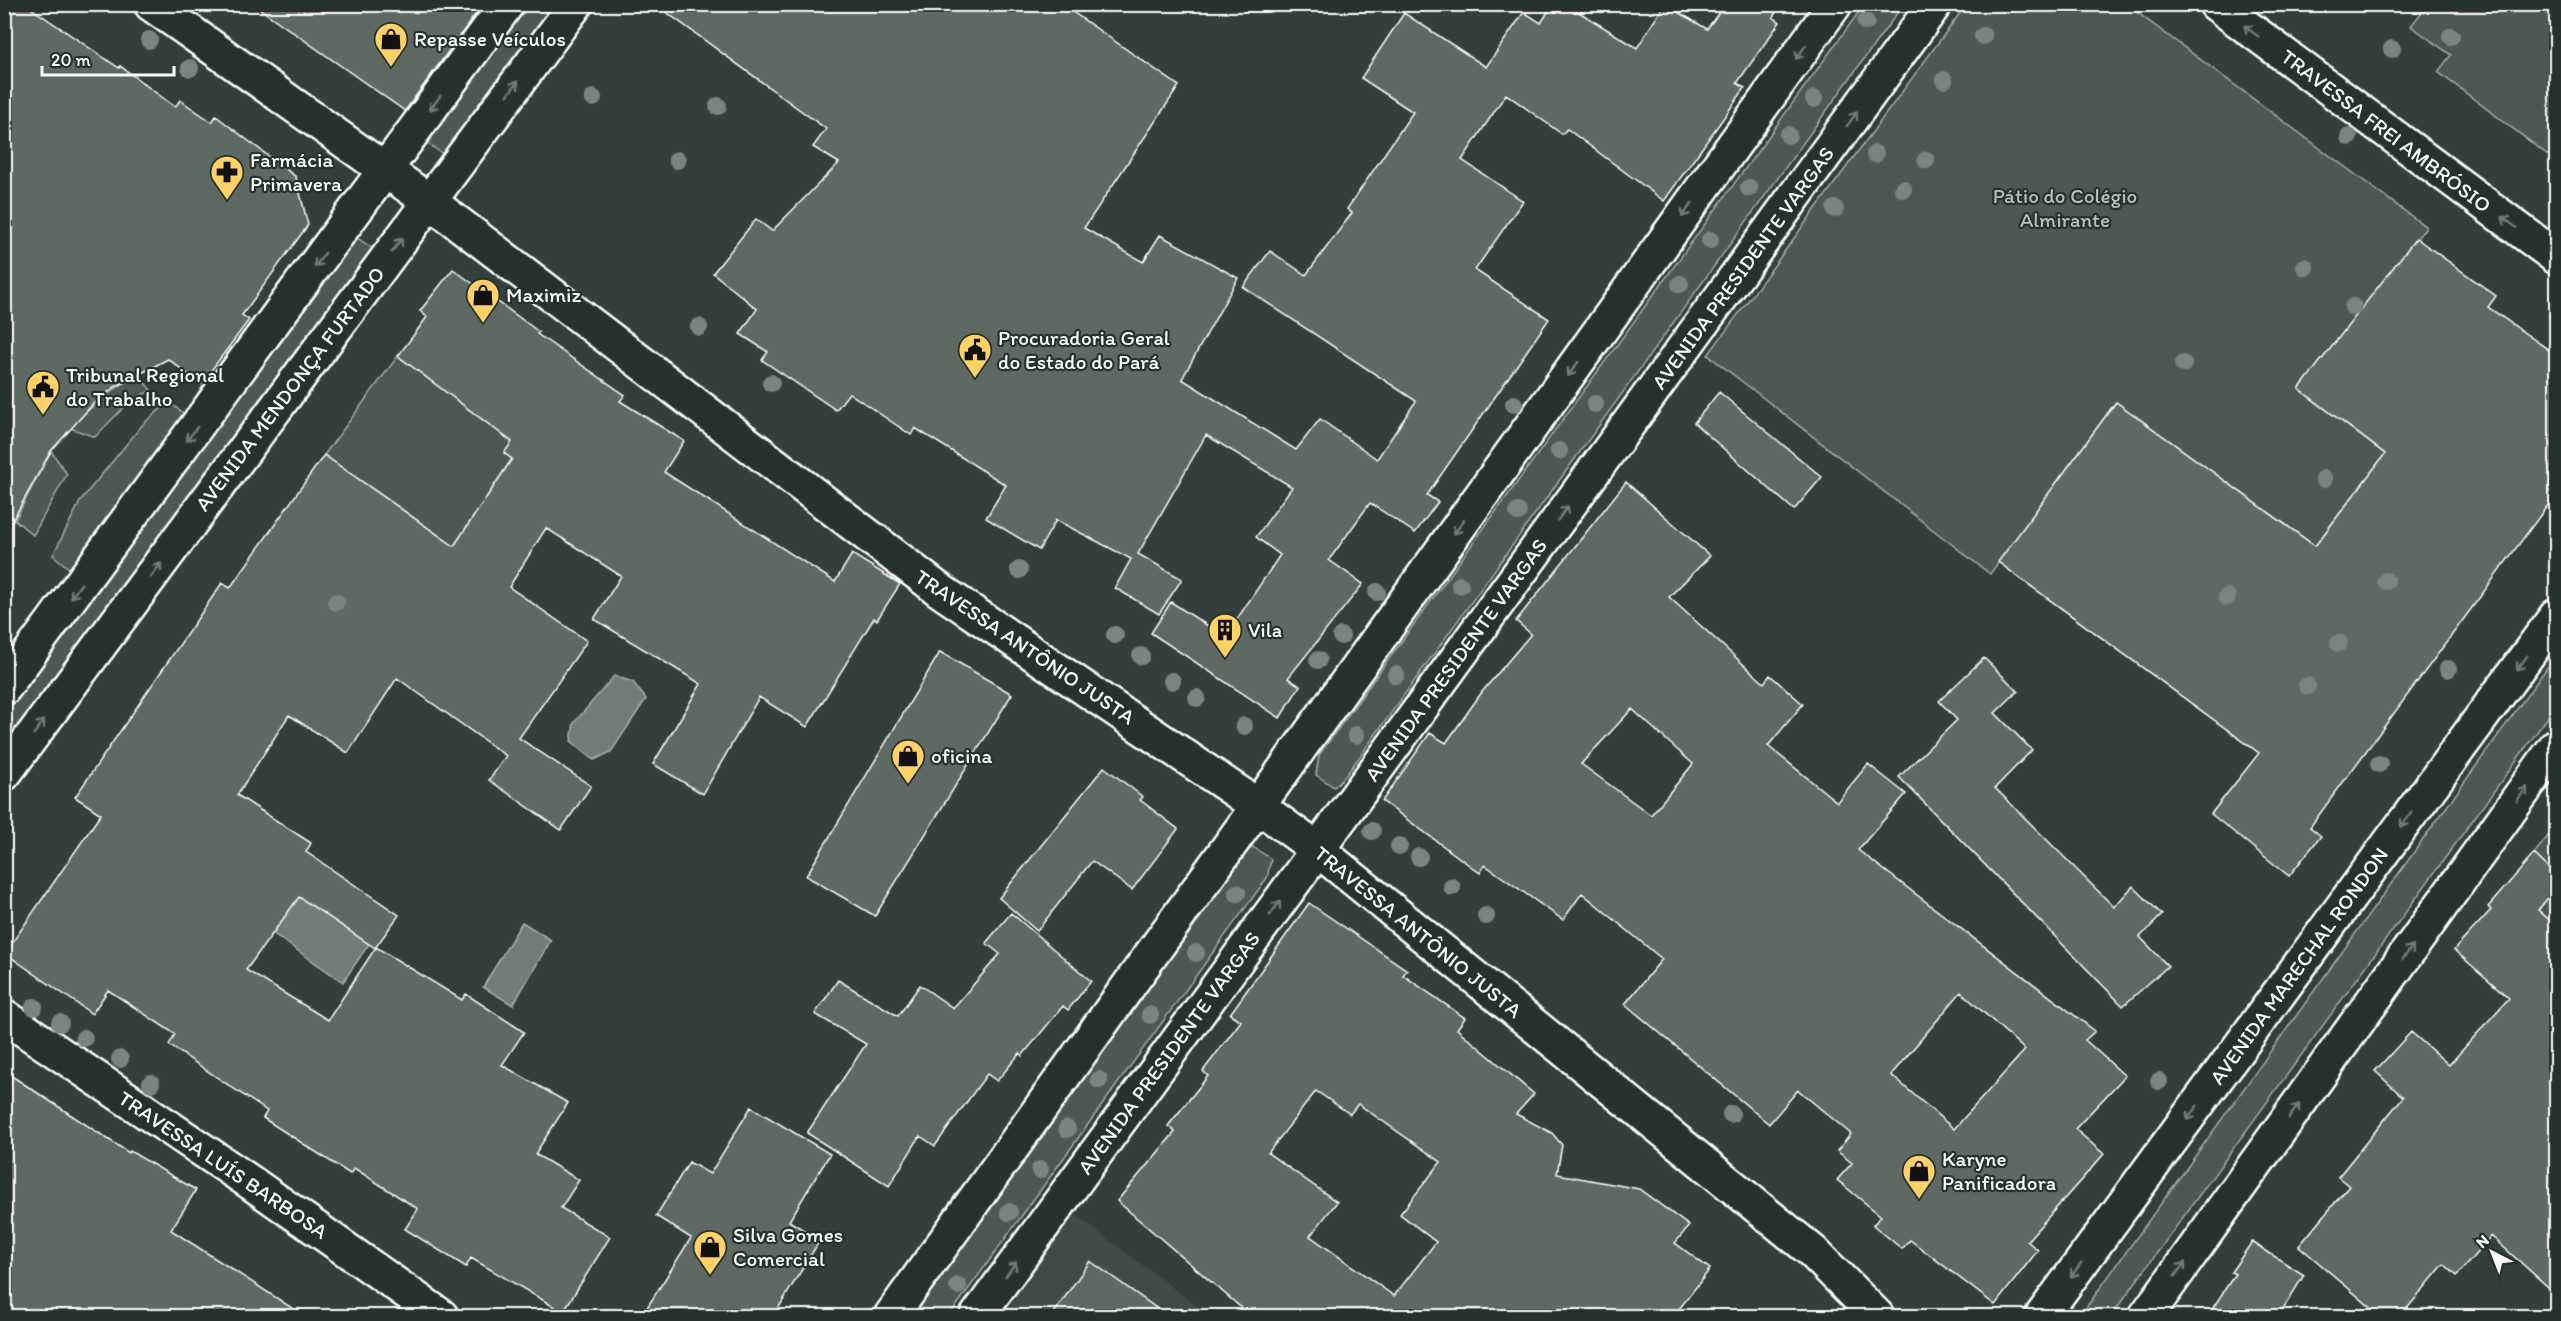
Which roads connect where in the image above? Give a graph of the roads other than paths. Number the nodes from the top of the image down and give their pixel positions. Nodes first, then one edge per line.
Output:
1 (151, 4) edge
2 (507, 4) edge
3 (576, 4) edge
4 (1835, 4) edge
5 (1935, 4) edge
6 (2216, 4) edge
7 (385, 171) junction
8 (429, 201) junction
9 (2556, 256) edge
10 (2556, 616) edge
11 (4, 688) edge
12 (2556, 746) edge
13 (4, 774) edge
14 (1258, 806) junction
15 (1318, 850) junction
16 (4, 1016) edge
17 (441, 1317) edge
18 (891, 1317) edge
19 (977, 1317) edge
20 (1877, 1317) edge
21 (2042, 1317) edge
22 (2146, 1317) edge

1 - 7 street, TRAVESSA ANTÔNIO JUSTA
2 -> 7 street
8 -> 3 street, AVENIDA MENDONÇA FURTADO
4 -> 14 street
15 -> 5 street, AVENIDA PRESIDENTE VARGAS
9 -> 6 street, TRAVESSA FREI AMBRÓSIO
7 - 8 street, TRAVESSA ANTÔNIO JUSTA
7 -> 11 street
13 -> 8 street, AVENIDA MENDONÇA FURTADO
8 - 14 street, TRAVESSA ANTÔNIO JUSTA
10 -> 21 street, AVENIDA MARECHAL RONDON
22 -> 12 street
14 - 15 street, TRAVESSA ANTÔNIO JUSTA
14 - 18 street
19 -> 15 street, AVENIDA PRESIDENTE VARGAS
15 - 20 street, TRAVESSA ANTÔNIO JUSTA
16 - 17 street, TRAVESSA LUÍS BARBOSA

